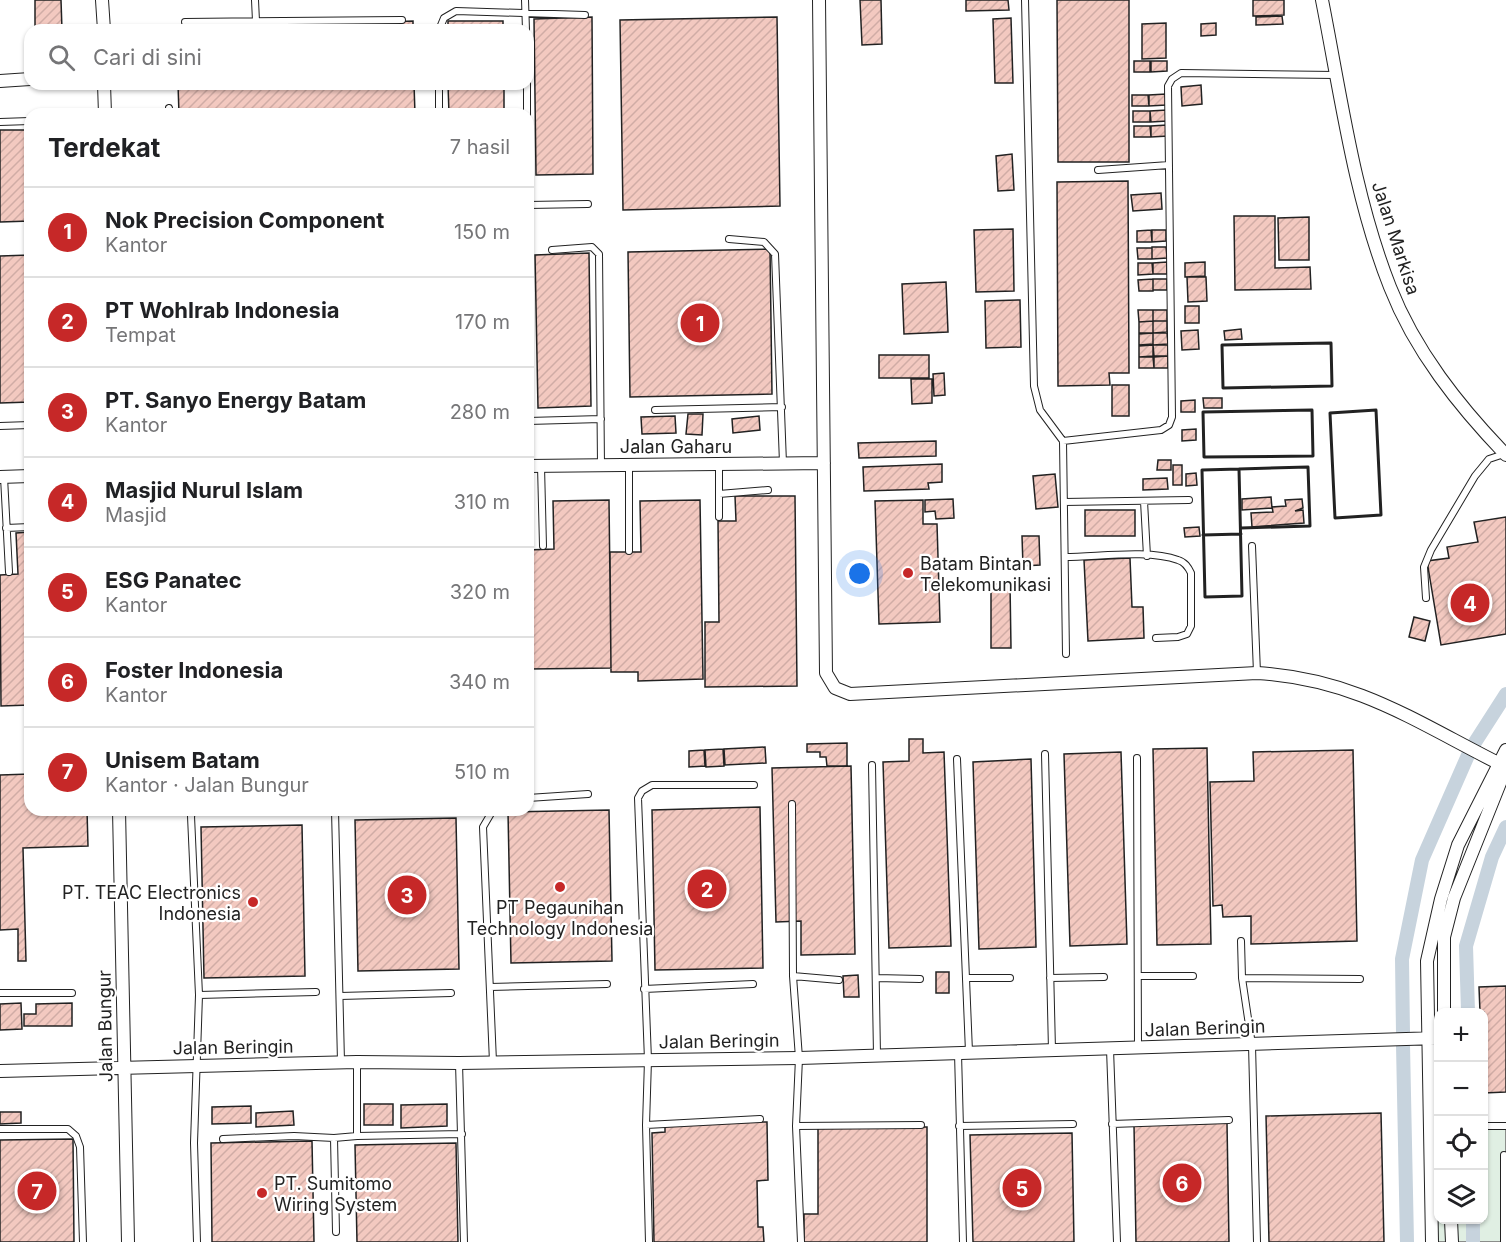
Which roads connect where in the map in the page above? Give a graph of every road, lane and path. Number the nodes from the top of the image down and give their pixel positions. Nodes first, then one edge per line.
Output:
1 (102, 0) edge
2 (255, 0) edge
3 (525, 0) edge
4 (819, 0) edge
5 (1025, 0) edge
6 (1322, 0) edge
7 (526, 13) junction
8 (585, 15) dead end
9 (402, 20) dead end
10 (256, 21) junction
11 (185, 22) dead end
12 (104, 24) edge
13 (442, 24) edge
14 (526, 24) edge
15 (1337, 75) junction
16 (24, 79) edge
17 (0, 81) edge
18 (104, 90) edge
19 (439, 90) edge
20 (527, 90) edge
21 (105, 108) edge
22 (439, 108) edge
23 (527, 108) edge
24 (24, 121) edge
25 (0, 122) edge
26 (1169, 165) junction
27 (1098, 170) dead end
28 (588, 204) dead end
29 (534, 206) edge
30 (729, 239) dead end
31 (552, 250) dead end
32 (782, 407) junction
33 (656, 410) dead end
34 (601, 419) junction
35 (534, 422) edge
36 (24, 425) edge
37 (0, 426) edge
38 (1063, 441) junction
39 (1506, 454) edge
40 (783, 463) junction
41 (824, 463) junction
42 (629, 464) junction
43 (719, 464) junction
44 (601, 465) junction
45 (535, 466) edge
46 (24, 476) edge
47 (2, 477) edge
48 (768, 490) dead end
49 (719, 494) junction
50 (1189, 500) dead end
51 (1144, 501) junction
52 (1064, 502) junction
53 (719, 517) dead end
54 (24, 527) edge
55 (6, 528) junction
56 (543, 546) dead end
57 (1252, 546) dead end
58 (628, 551) dead end
59 (1147, 556) junction
60 (1065, 558) junction
61 (9, 572) dead end
62 (1426, 598) dead end
63 (1156, 638) dead end
64 (1066, 654) dead end
65 (1257, 673) junction
66 (1506, 750) edge
67 (1045, 754) dead end
68 (1137, 758) dead end
69 (957, 759) dead end
70 (872, 765) dead end
71 (1502, 766) edge
72 (754, 785) dead end
73 (588, 794) dead end
74 (534, 798) edge
75 (792, 804) dead end
76 (119, 816) edge
77 (191, 816) edge
78 (335, 816) edge
79 (489, 816) edge
80 (1241, 941) dead end
81 (793, 976) junction
82 (1138, 976) junction
83 (1193, 976) dead end
84 (1104, 977) dead end
85 (876, 978) junction
86 (966, 978) junction
87 (1010, 978) dead end
88 (1050, 978) junction
89 (1242, 978) junction
90 (920, 979) dead end
91 (1360, 979) dead end
92 (839, 980) dead end
93 (607, 984) dead end
94 (753, 984) dead end
95 (490, 987) junction
96 (644, 988) junction
97 (316, 992) dead end
98 (0, 993) edge
99 (72, 993) dead end
100 (451, 993) dead end
101 (199, 995) junction
102 (340, 996) junction
103 (1444, 1008) edge
104 (1433, 1038) edge
105 (1252, 1045) junction
106 (1138, 1048) junction
107 (1110, 1049) junction
108 (1052, 1051) junction
109 (963, 1053) junction
110 (877, 1055) junction
111 (799, 1058) junction
112 (648, 1060) junction
113 (357, 1062) junction
114 (341, 1063) junction
115 (459, 1063) junction
116 (494, 1063) junction
117 (195, 1066) junction
118 (124, 1067) junction
119 (0, 1071) edge
120 (760, 1119) dead end
121 (1229, 1120) dead end
122 (1073, 1124) dead end
123 (1112, 1124) junction
124 (646, 1125) junction
125 (921, 1125) dead end
126 (796, 1126) junction
127 (959, 1126) junction
128 (1433, 1126) edge
129 (1488, 1126) edge
130 (1506, 1126) edge
131 (0, 1129) edge
132 (462, 1134) junction
133 (357, 1136) junction
134 (334, 1138) junction
135 (223, 1139) dead end
136 (1504, 1155) dead end
137 (1451, 1224) edge
138 (336, 1233) dead end
139 (83, 1242) edge
140 (128, 1242) edge
141 (197, 1242) edge
142 (464, 1242) edge
143 (649, 1242) edge
144 (801, 1242) edge
145 (963, 1242) edge
146 (1117, 1242) edge
147 (1257, 1242) edge
148 (1432, 1242) edge
149 (1452, 1242) edge
150 (1503, 1242) edge

1 - 12 street
2 - 10 lane
3 - 7 lane
4 - 41 street
5 - 38 lane
6 - 15 street, Jalan Markisa
7 - 8 lane
7 - 13 lane
7 - 14 lane
9 - 10 lane
10 - 11 lane
15 - 26 lane
15 - 39 street, Jalan Markisa
16 - 17 street
18 - 21 street
19 - 22 lane
20 - 23 lane
24 - 25 lane
26 - 27 lane
26 - 38 lane
28 - 29 lane
30 - 32 lane
31 - 34 lane
32 - 33 lane
32 - 40 lane
34 - 35 lane
34 - 44 lane
36 - 37 lane
38 - 52 lane
39 - 62 lane
40 - 41 street, Jalan Gaharu
40 - 43 street, Jalan Gaharu
41 - 65 street
42 - 43 street, Jalan Gaharu
42 - 44 street, Jalan Gaharu
42 - 58 lane
43 - 49 lane
44 - 45 street, Jalan Gaharu
45 - 56 lane
46 - 47 street
47 - 55 lane
48 - 49 lane
49 - 53 lane
50 - 51 lane
51 - 52 lane
51 - 59 lane
52 - 60 lane
54 - 55 lane
55 - 61 lane
57 - 65 lane
59 - 60 lane
59 - 63 lane
60 - 64 lane
65 - 71 street
66 - 71 street
67 - 88 lane
68 - 82 lane
69 - 86 lane
70 - 85 lane
71 - 103 street
71 - 104 street
72 - 96 lane
73 - 74 lane
75 - 81 lane
76 - 118 street, Jalan Bungur
77 - 101 lane
78 - 102 lane
79 - 95 lane
80 - 89 lane
81 - 92 lane
81 - 111 lane
82 - 83 lane
82 - 106 lane
84 - 88 lane
85 - 90 lane
85 - 110 lane
86 - 87 lane
86 - 109 lane
88 - 108 lane
89 - 91 lane
89 - 105 lane
93 - 95 lane
94 - 96 lane
95 - 116 lane
96 - 112 lane
97 - 101 lane
98 - 99 lane
100 - 102 lane
101 - 117 lane
102 - 114 lane
104 - 105 street, Jalan Beringin
104 - 128 street
105 - 106 street, Jalan Beringin
105 - 147 lane
106 - 107 street, Jalan Beringin
107 - 108 street, Jalan Beringin
107 - 123 lane
108 - 109 street, Jalan Beringin
109 - 110 street, Jalan Beringin
109 - 127 lane
110 - 111 street, Jalan Beringin
111 - 112 street, Jalan Beringin
111 - 126 lane
112 - 116 street, Jalan Beringin
112 - 124 lane
113 - 114 street, Jalan Beringin
113 - 115 street, Jalan Beringin
113 - 133 lane
114 - 117 street, Jalan Beringin
115 - 116 street, Jalan Beringin
115 - 132 lane
117 - 118 street, Jalan Beringin
117 - 141 lane
118 - 119 street, Jalan Beringin
118 - 140 street, Jalan Bungur
120 - 124 lane
121 - 123 lane
122 - 127 lane
123 - 146 lane
124 - 143 lane
125 - 126 lane
126 - 144 lane
127 - 145 lane
128 - 148 street
129 - 130 lane
131 - 139 lane
132 - 133 lane
132 - 142 lane
133 - 134 lane
134 - 135 lane
134 - 138 lane
136 - 150 lane
137 - 149 street

